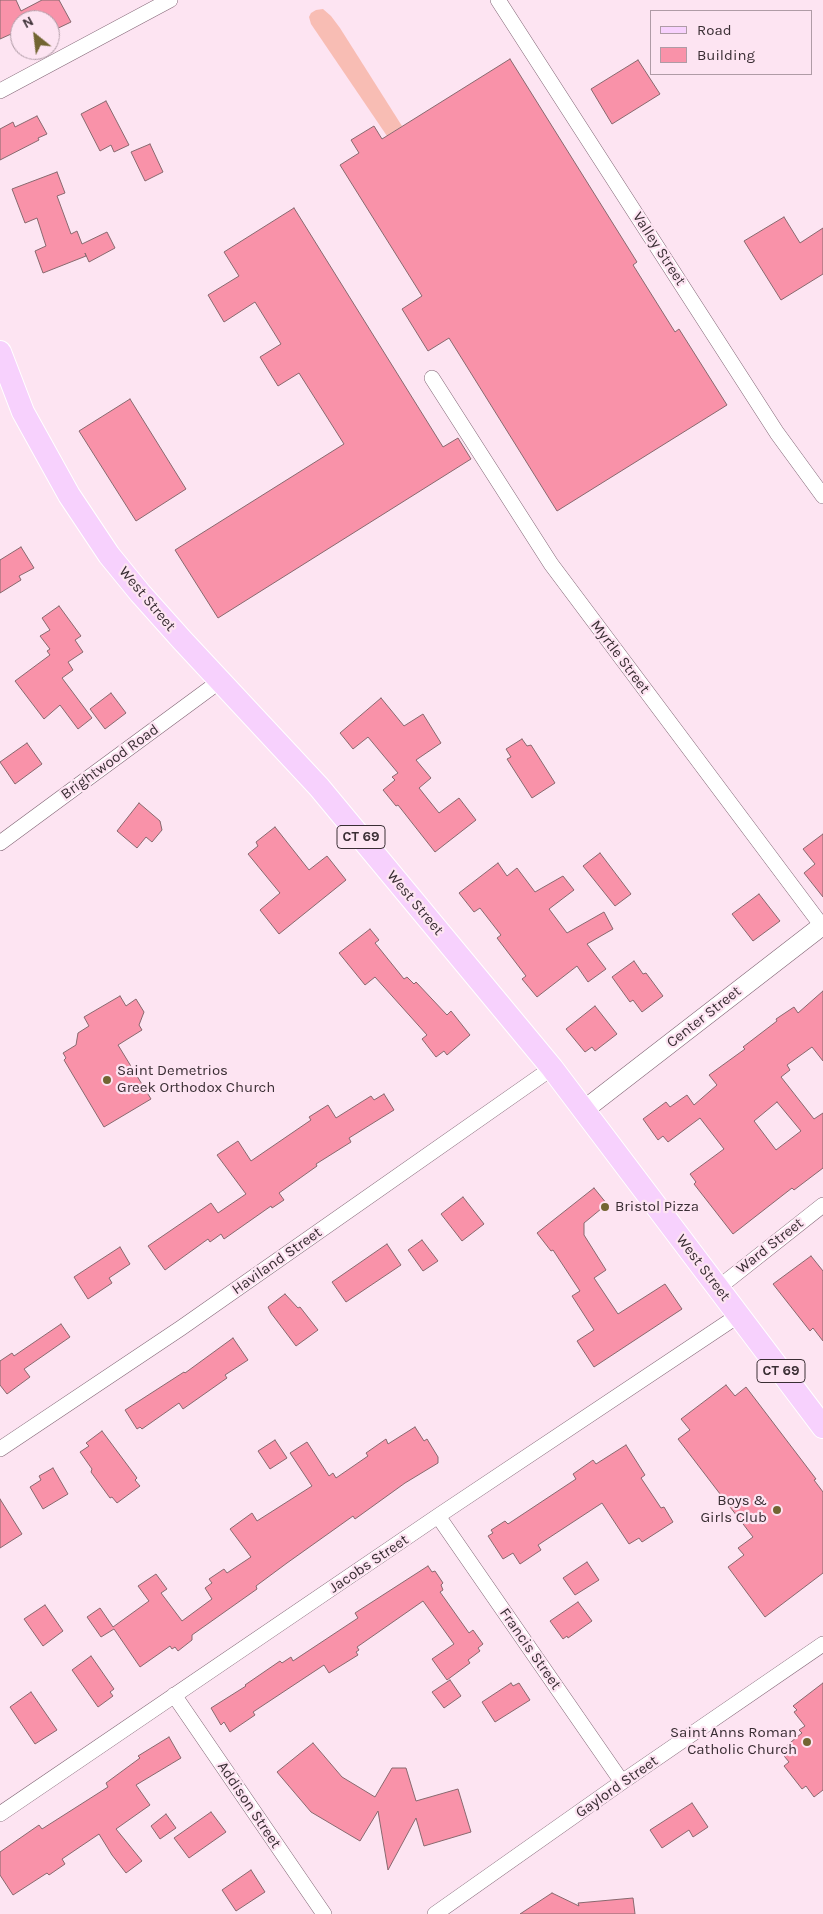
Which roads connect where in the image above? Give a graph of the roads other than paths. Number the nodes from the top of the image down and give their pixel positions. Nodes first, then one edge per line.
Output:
1 (170, 0) edge
2 (498, 0) edge
3 (0, 91) edge
4 (0, 352) edge
5 (432, 378) dead end
6 (823, 496) edge
7 (220, 681) junction
8 (0, 843) edge
9 (822, 926) edge
10 (552, 1068) junction
11 (584, 1110) junction
12 (823, 1205) edge
13 (718, 1288) junction
14 (739, 1315) junction
15 (823, 1427) edge
16 (0, 1449) edge
17 (438, 1516) junction
18 (823, 1644) edge
19 (174, 1695) junction
20 (622, 1782) junction
21 (0, 1814) edge
22 (324, 1914) edge
23 (435, 1914) edge

1 - 3 street
2 - 6 street, Valley Street
4 - 7 main road, West Street / CT 69
5 - 9 street, Myrtle Street
7 - 8 street, Brightwood Road
7 - 10 main road, West Street / CT 69
9 - 11 street, Center Street
10 - 11 main road, West Street / CT 69
10 - 16 street, Haviland Street
11 - 13 main road, West Street / CT 69
12 - 13 street, Ward Street
13 - 14 main road, West Street / CT 69
14 - 15 main road, West Street / CT 69
14 - 17 street, Jacobs Street
17 - 19 street, Jacobs Street
17 - 20 street, Francis Street
18 - 20 street, Gaylord Street
19 - 21 street, Jacobs Street
19 - 22 street, Addison Street
20 - 23 street, Gaylord Street

